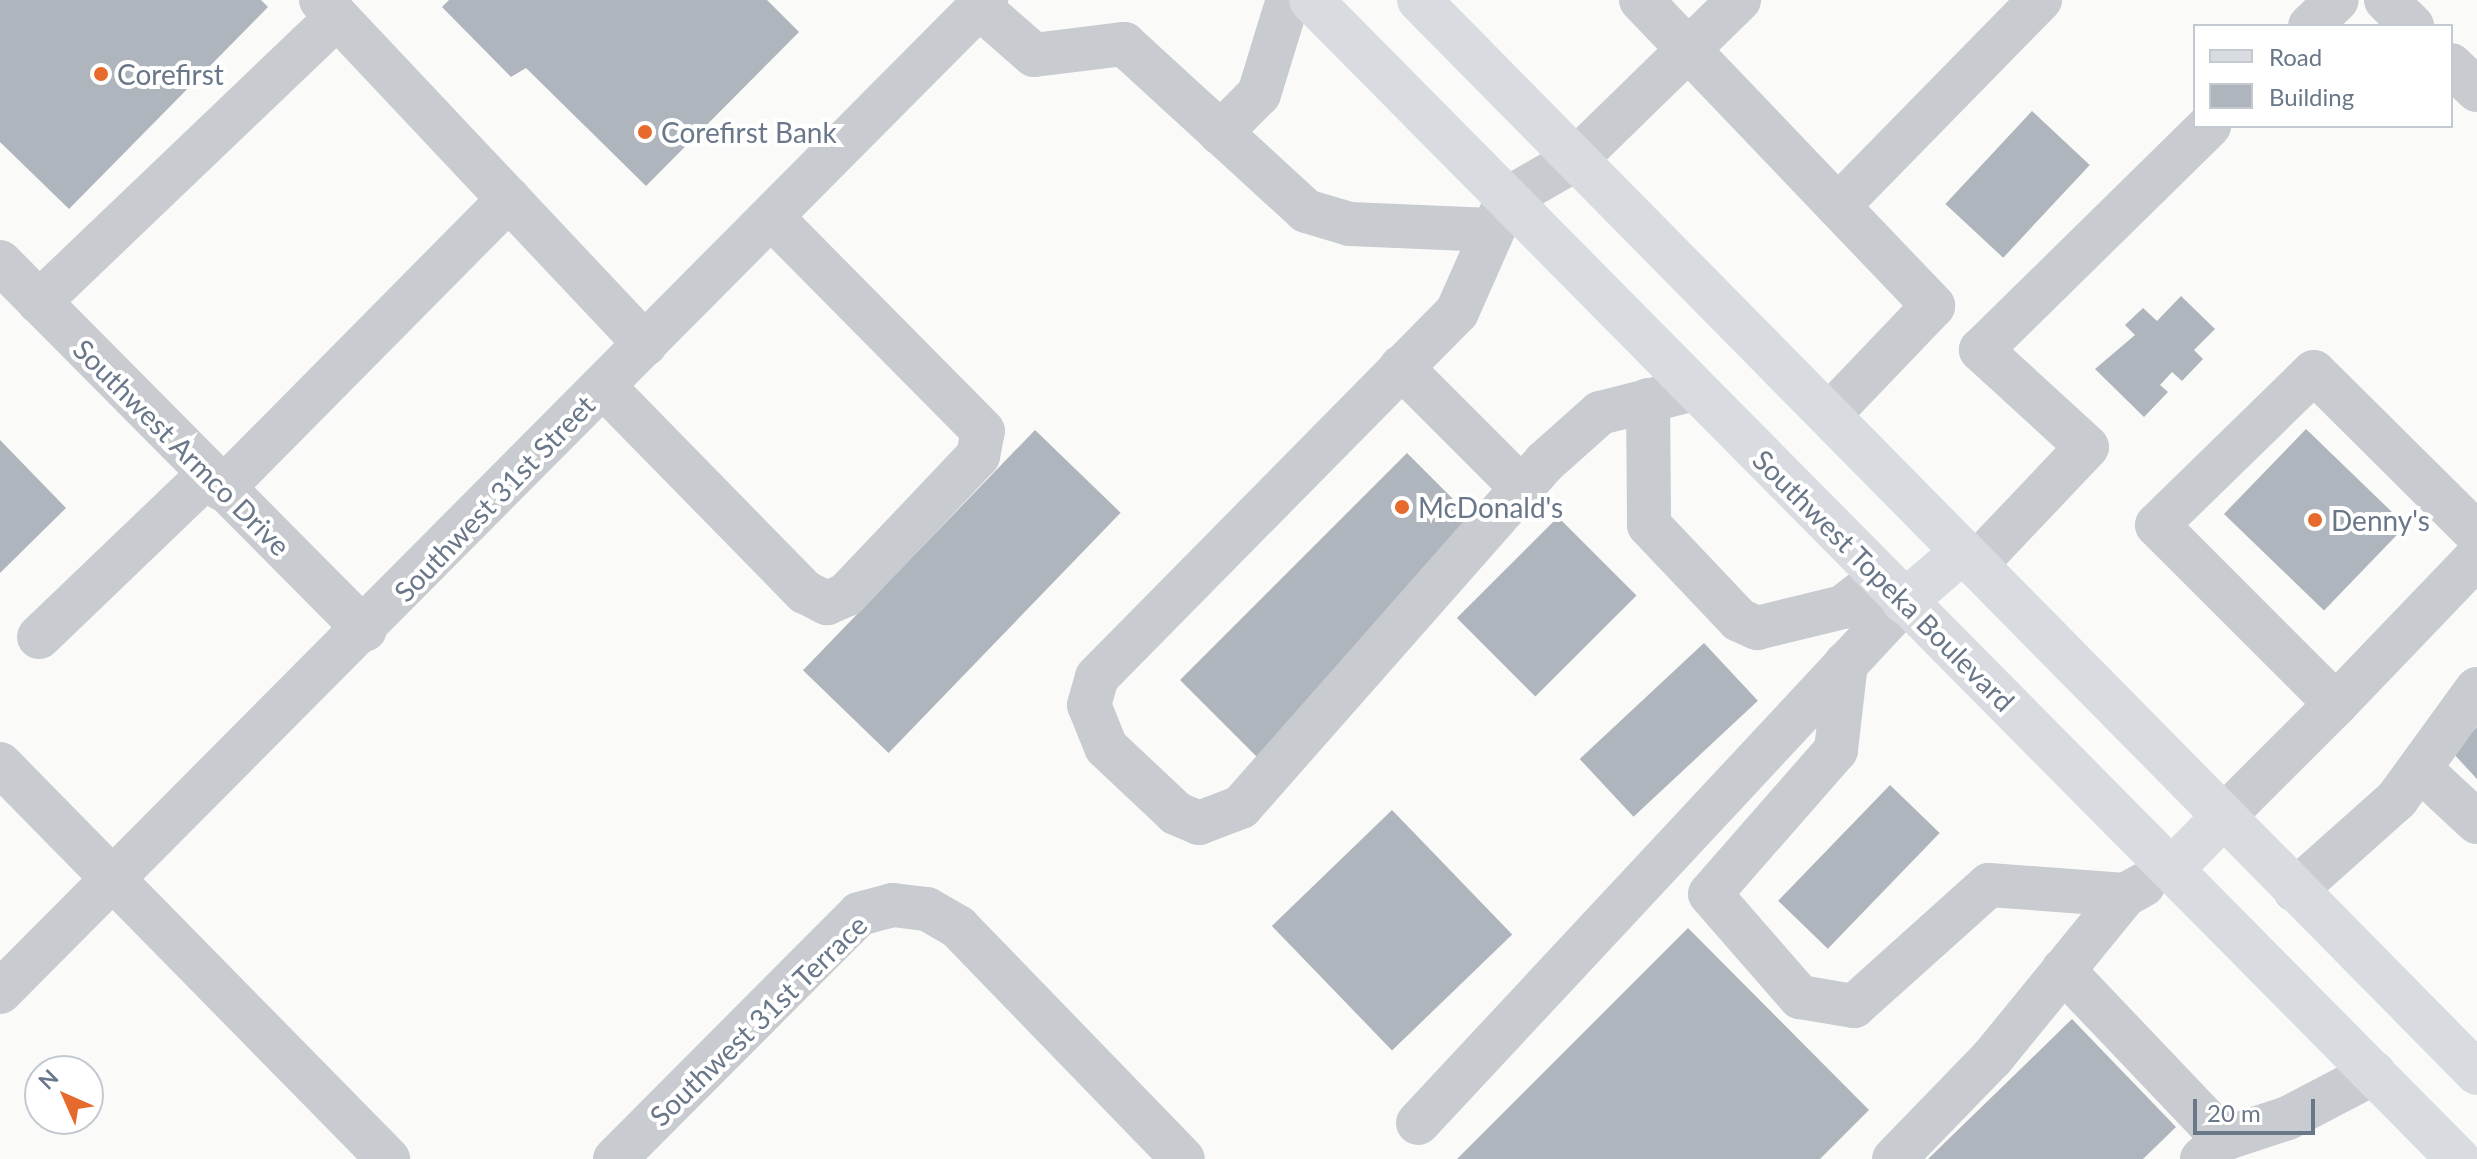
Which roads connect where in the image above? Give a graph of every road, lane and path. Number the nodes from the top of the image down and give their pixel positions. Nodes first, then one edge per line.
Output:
1 (1288, 0) edge
2 (1311, 0) edge
3 (1419, 0) edge
4 (1641, 0) edge
5 (1739, 0) edge
6 (2040, 0) edge
7 (2337, 0) edge
8 (2386, 0) edge
9 (982, 4) edge
10 (329, 8) edge
11 (2312, 24) edge
12 (2410, 24) edge
13 (1690, 50) junction
14 (2453, 67) edge
15 (2477, 90) edge
16 (2207, 128) edge
17 (1220, 133) junction
18 (1576, 159) junction
19 (509, 199) junction
20 (1838, 206) junction
21 (1499, 214) junction
22 (771, 217) junction
23 (0, 262) edge
24 (39, 302) junction
25 (1933, 306) junction
26 (645, 344) junction
27 (1981, 350) junction
28 (1401, 367) junction
29 (603, 386) junction
30 (1694, 389) junction
31 (1648, 400) junction
32 (1829, 415) junction
33 (215, 482) junction
34 (1522, 488) junction
35 (2477, 534) edge
36 (1969, 557) junction
37 (2477, 557) edge
38 (1892, 590) junction
39 (365, 630) junction
40 (39, 637) dead end
41 (1846, 663) junction
42 (2477, 689) edge
43 (2336, 704) junction
44 (0, 764) edge
45 (2420, 769) junction
46 (2223, 817) junction
47 (2477, 822) edge
48 (2173, 868) junction
49 (111, 881) junction
50 (2295, 890) junction
51 (2125, 895) junction
52 (2063, 970) junction
53 (0, 992) edge
54 (2374, 1073) junction
55 (2477, 1073) edge
56 (1418, 1123) dead end
57 (2213, 1149) edge
58 (388, 1159) edge
59 (615, 1159) edge
60 (1183, 1159) edge
61 (1894, 1159) edge
62 (2458, 1159) edge

1 - 17 street
2 - 21 main road, Southwest Topeka Boulevard
3 - 18 main road
4 - 13 street
5 - 13 street
6 - 20 street
7 - 11 street
8 - 12 street
9 - 17 street
9 - 22 street, Southwest 31st Street
10 - 19 street
10 - 24 street
13 - 18 street
13 - 20 street
14 - 15 street
16 - 27 street
17 - 21 street
18 - 21 street
18 - 32 main road
19 - 26 street
19 - 33 street
20 - 25 street
21 - 28 street
21 - 30 main road, Southwest Topeka Boulevard
22 - 26 street, Southwest 31st Street
22 - 29 street
23 - 24 street, Southwest Armco Drive
24 - 33 street, Southwest Armco Drive
25 - 27 street
25 - 32 street
26 - 29 street, Southwest 31st Street
27 - 36 street
28 - 34 street
28 - 34 street
29 - 39 street, Southwest 31st Street
30 - 31 street
30 - 38 main road, Southwest Topeka Boulevard
31 - 34 street
31 - 38 street
32 - 36 main road
33 - 39 street, Southwest Armco Drive
33 - 40 street
35 - 43 street
36 - 38 main road
36 - 46 main road
37 - 43 street
38 - 41 street
38 - 48 main road, Southwest Topeka Boulevard
39 - 49 street, Southwest 31st Street
41 - 51 street
41 - 56 street
42 - 45 street
43 - 46 street
44 - 49 street
45 - 47 street
45 - 50 street
46 - 48 main road
46 - 50 main road
48 - 51 street
48 - 54 main road, Southwest Topeka Boulevard
49 - 53 street, Southwest 31st Street
49 - 58 street
50 - 55 main road
51 - 52 street
52 - 57 street
52 - 61 street
54 - 57 street
54 - 62 main road, Southwest Topeka Boulevard
59 - 60 street, Southwest 31st Terrace

